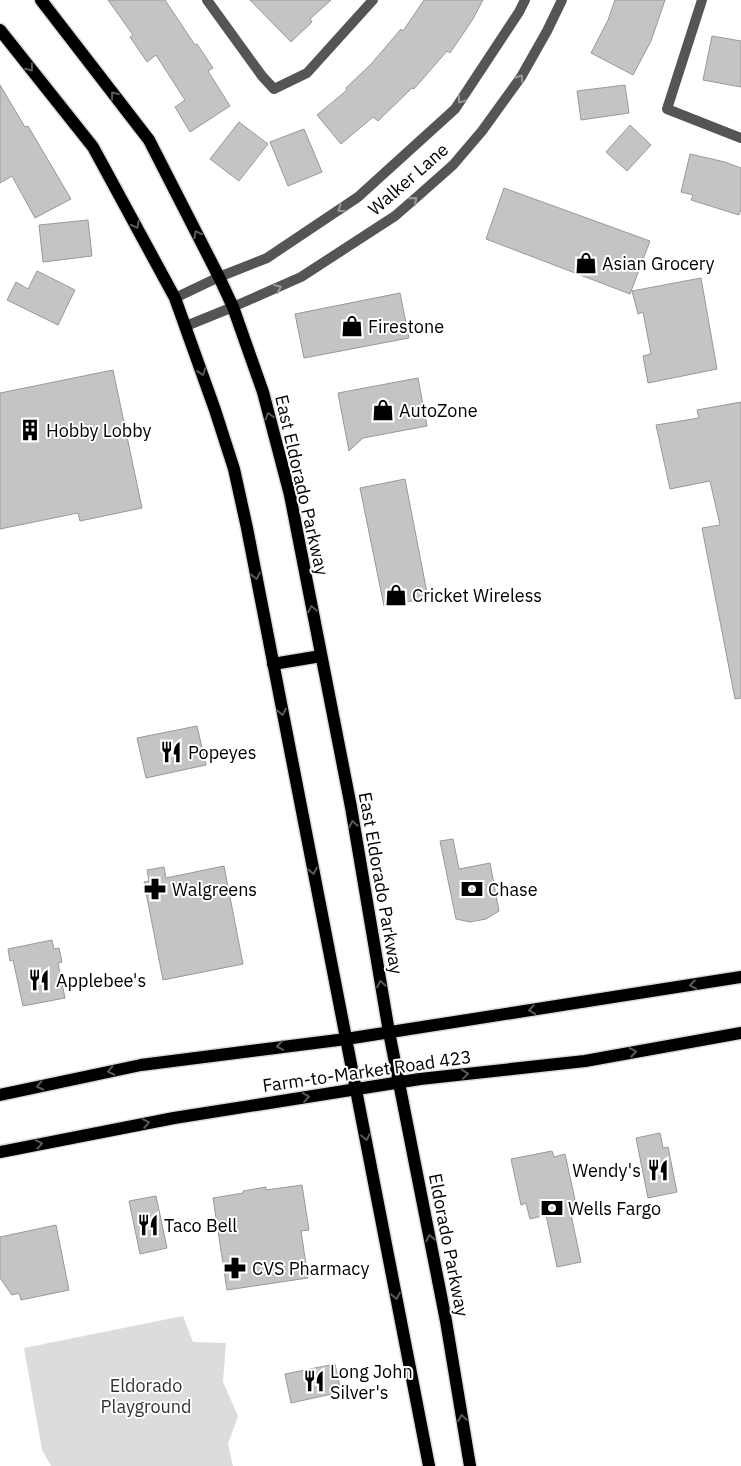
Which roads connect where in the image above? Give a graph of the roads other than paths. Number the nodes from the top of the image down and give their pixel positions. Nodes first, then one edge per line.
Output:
1 (41, 0) edge
2 (207, 0) edge
3 (373, 0) edge
4 (525, 0) edge
5 (562, 0) edge
6 (702, 0) edge
7 (0, 30) edge
8 (741, 138) edge
9 (220, 277) junction
10 (175, 298) junction
11 (233, 307) junction
12 (186, 326) junction
13 (321, 656) junction
14 (273, 664) junction
15 (741, 977) edge
16 (390, 1032) junction
17 (741, 1033) edge
18 (346, 1039) junction
19 (399, 1083) junction
20 (356, 1089) junction
21 (0, 1095) edge
22 (0, 1152) edge
23 (429, 1466) edge
24 (470, 1466) edge

9 -> 1 main road, East Eldorado Parkway
2 - 3 street
4 -> 9 street, Walker Lane
11 -> 5 street, Walker Lane
6 - 8 street
7 -> 10 main road
9 - 10 street, Walker Lane
9 - 11 main road, East Eldorado Parkway
10 - 12 main road
11 - 12 street, Walker Lane
13 -> 11 main road, East Eldorado Parkway
12 -> 14 main road
13 - 14 main road
16 -> 13 main road, East Eldorado Parkway
14 -> 18 main road
15 -> 16 main road, Farm-to-Market Road 423
16 - 18 main road, Farm-to-Market Road 423
16 - 19 main road, Eldorado Parkway
19 -> 17 main road, Farm-to-Market Road 423
18 - 20 main road
18 -> 21 main road, Farm-to-Market Road 423
19 - 20 main road, Farm-to-Market Road 423
24 -> 19 main road, Eldorado Parkway
22 -> 20 main road, Farm-to-Market Road 423
20 -> 23 main road

